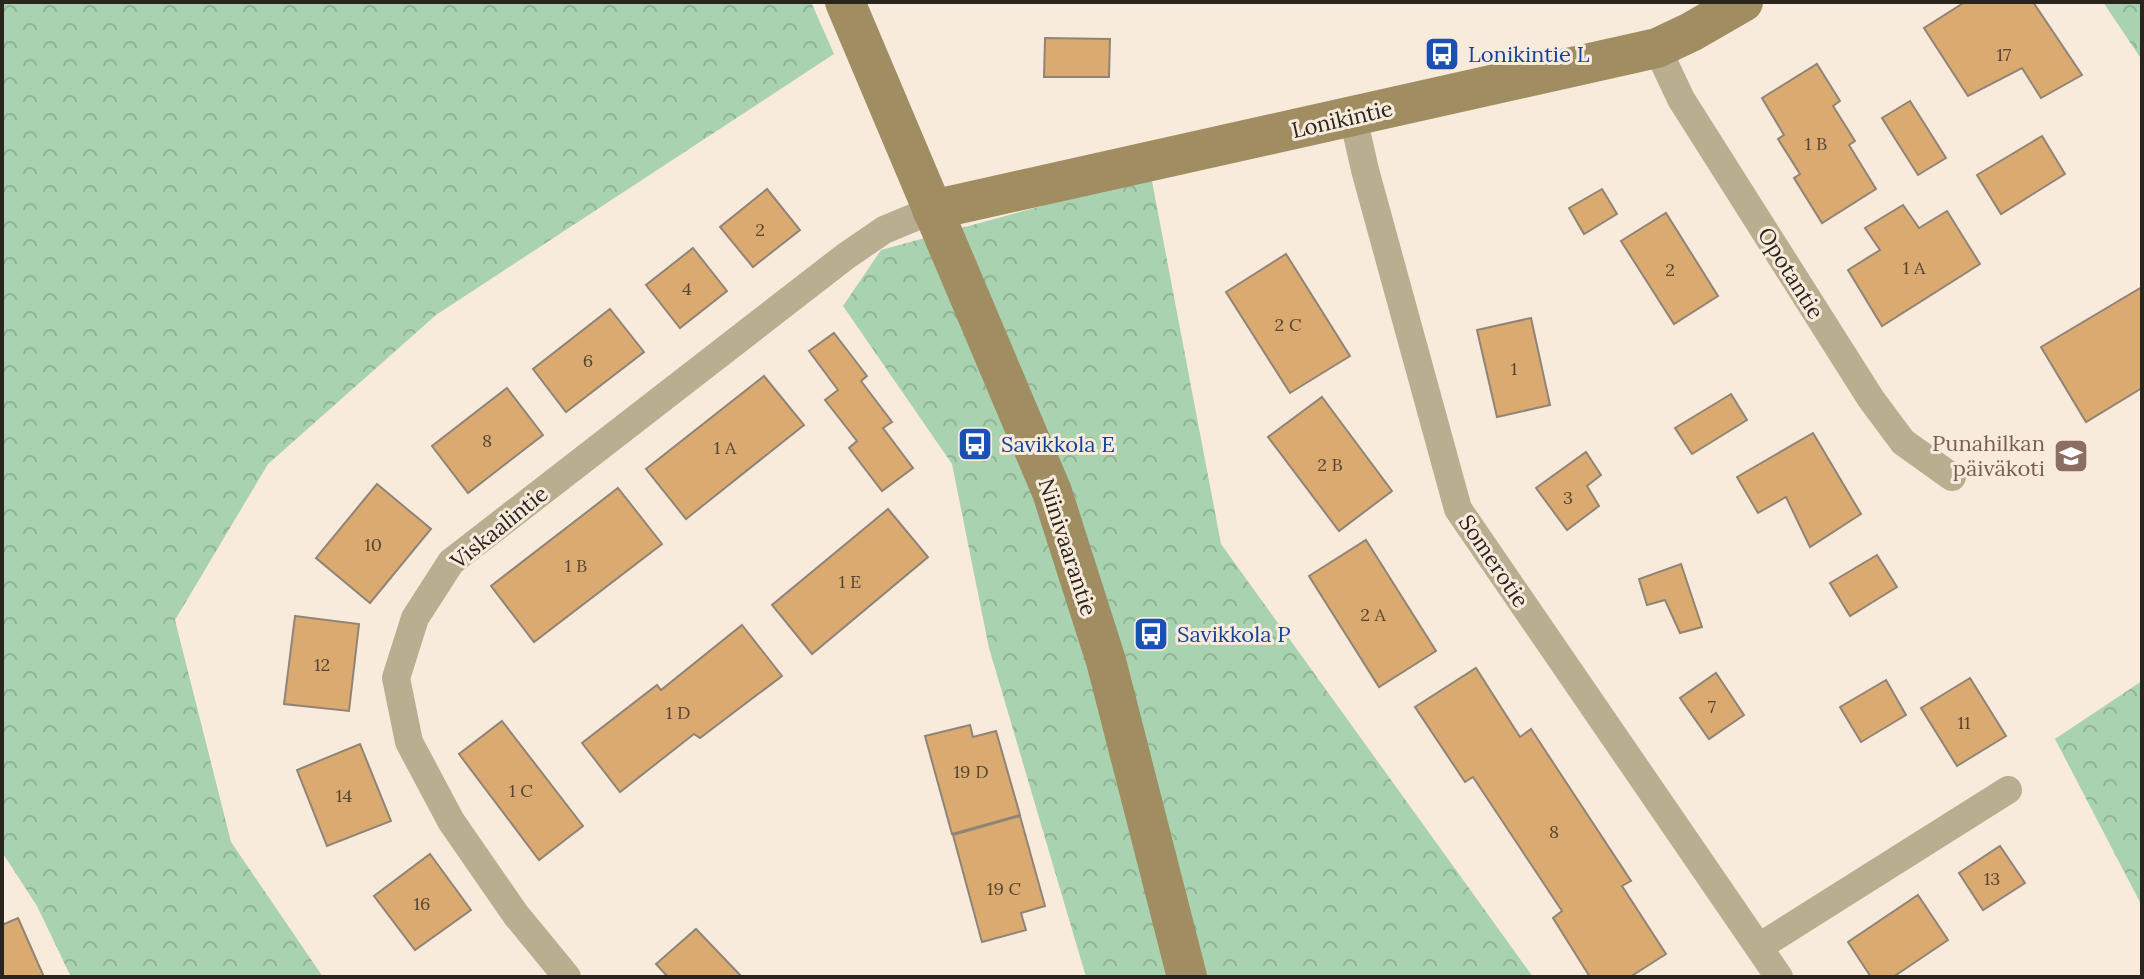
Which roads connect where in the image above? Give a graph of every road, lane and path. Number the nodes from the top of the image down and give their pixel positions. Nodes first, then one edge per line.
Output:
1 (845, 2) edge
2 (1743, 2) edge
3 (1657, 48) junction
4 (1353, 117) junction
5 (932, 210) junction
6 (1952, 477) dead end
7 (2008, 790) dead end
8 (1759, 947) junction
9 (567, 977) edge
10 (1187, 977) edge
11 (1779, 977) edge

1 - 5 main road, Niinivaarantie
2 - 3 main road, Lonikintie
3 - 4 main road, Lonikintie
3 - 6 street, Opotantie
4 - 5 main road, Lonikintie
4 - 8 street, Somerotie
5 - 9 street, Viskaalintie
5 - 10 main road, Niinivaarantie
7 - 8 street
8 - 11 street, Somerotie

